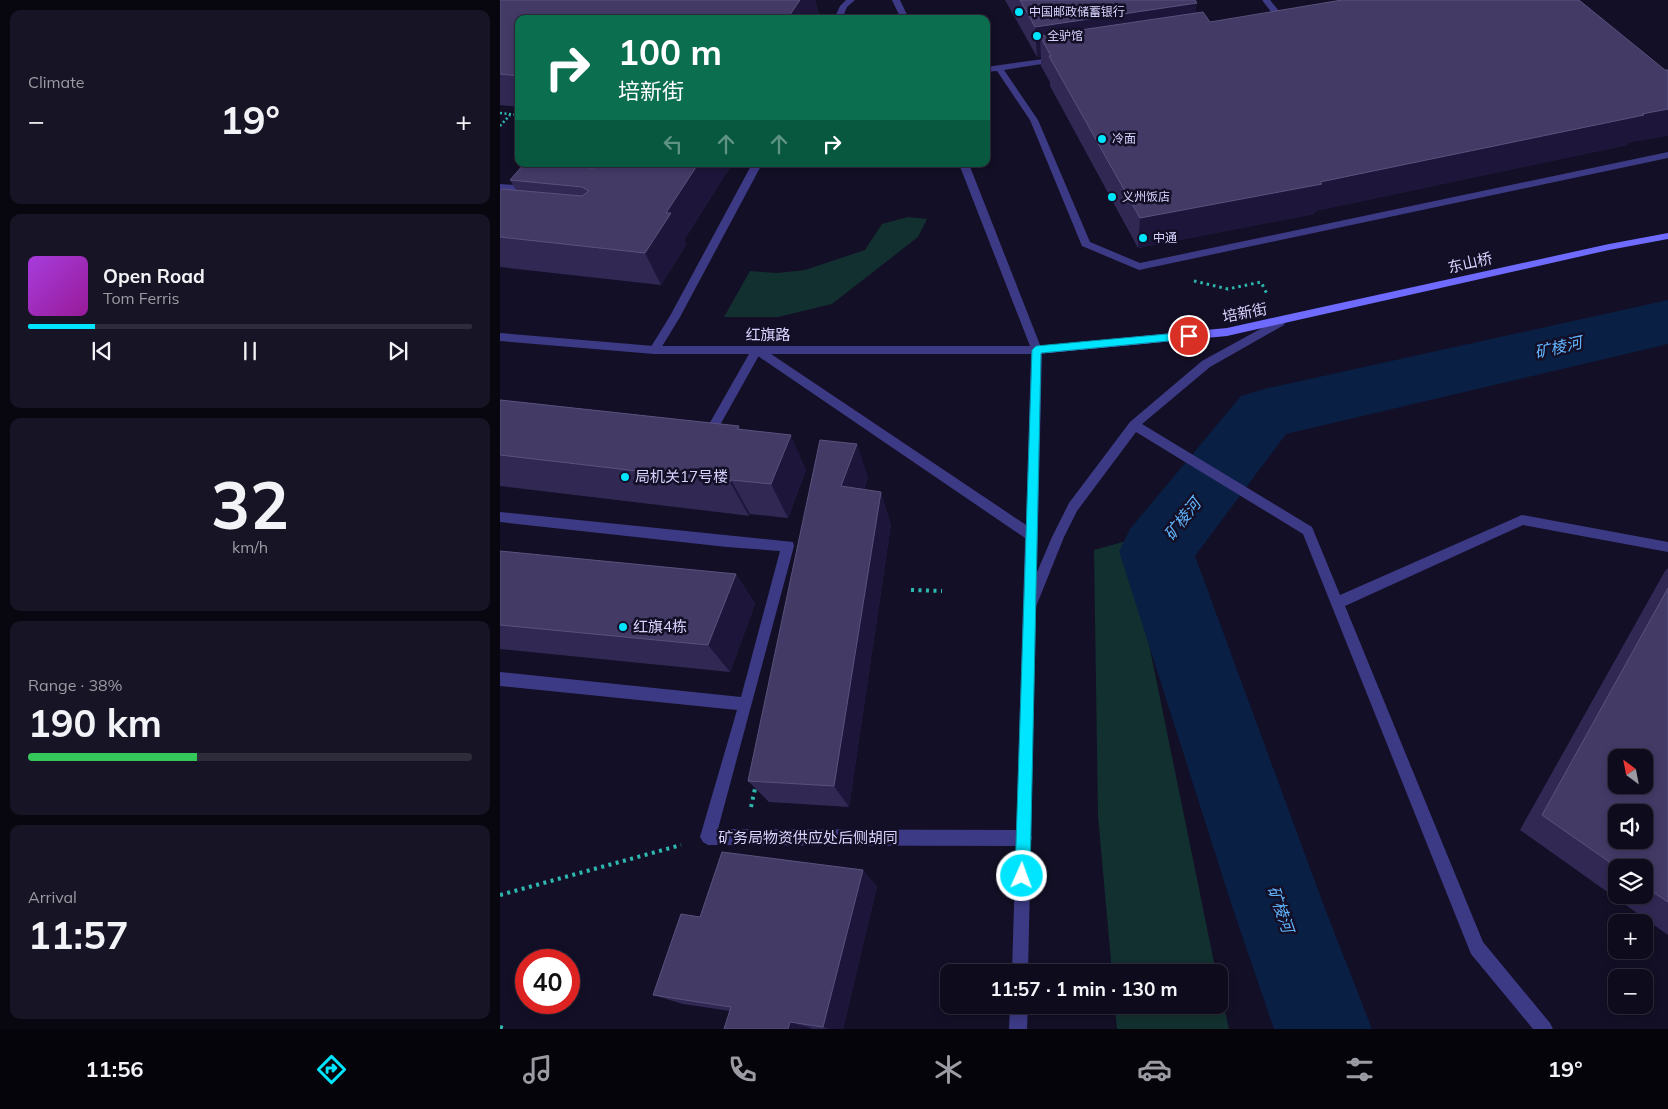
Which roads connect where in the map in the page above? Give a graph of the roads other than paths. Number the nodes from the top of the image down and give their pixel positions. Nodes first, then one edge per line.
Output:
1 (851, 0) edge
2 (896, 0) edge
3 (1266, 0) edge
4 (840, 15) edge
5 (902, 15) edge
6 (1294, 22) edge
7 (1285, 24) junction
8 (1275, 25) edge
9 (1068, 58) edge
10 (999, 68) junction
11 (990, 69) edge
12 (1668, 155) edge
13 (755, 167) edge
14 (965, 167) edge
15 (500, 187) edge
16 (537, 190) edge
17 (1668, 236) edge
18 (1280, 322) junction
19 (500, 337) edge
20 (654, 350) junction
21 (756, 350) junction
22 (1036, 350) junction
23 (1134, 425) junction
24 (692, 428) edge
25 (711, 431) junction
26 (726, 432) edge
27 (500, 517) edge
28 (1032, 536) junction
29 (1668, 547) edge
30 (1338, 603) junction
31 (1029, 607) junction
32 (500, 679) edge
33 (746, 704) junction
34 (1024, 838) junction
35 (1020, 964) edge
36 (1019, 1014) edge
37 (1018, 1029) edge
38 (1544, 1029) edge

1 - 4 street
2 - 5 street
3 - 7 street
6 - 7 street
7 - 8 street
9 - 10 street
10 - 11 street
10 - 12 street
13 - 20 street
14 - 22 street
15 - 16 street
17 - 18 main road, 东山桥
18 - 22 main road, 培新街
18 - 23 street
19 - 20 street, 红旗路
20 - 21 street, 红旗路
21 - 22 street, 红旗路
21 - 25 street
21 - 28 street
22 - 28 street
23 - 30 street
23 - 31 street
24 - 25 street
25 - 26 street
27 - 33 street, 矿务局物资供应处后侧胡同
28 - 31 street
29 - 30 street
30 - 38 street
31 - 34 street
32 - 33 street
33 - 34 street, 矿务局物资供应处后侧胡同
34 - 35 street
36 - 37 street

